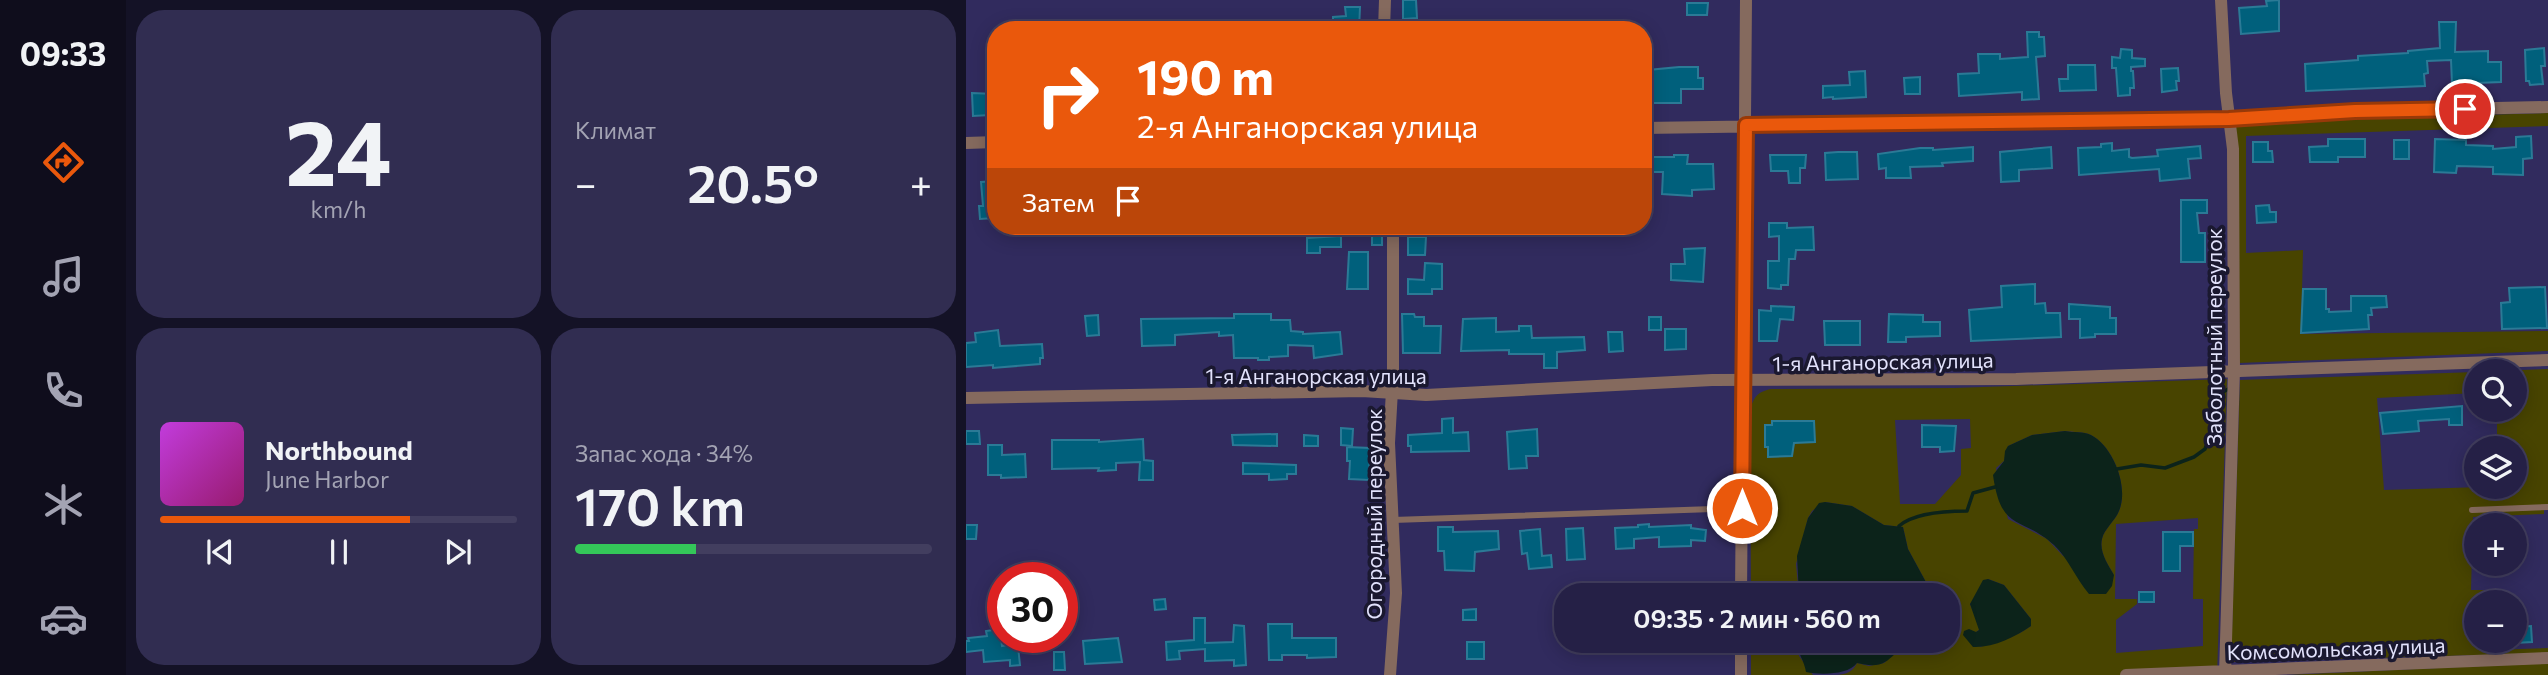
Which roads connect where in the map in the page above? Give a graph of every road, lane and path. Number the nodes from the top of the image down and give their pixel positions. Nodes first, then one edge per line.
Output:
1 (1385, 0) edge
2 (1746, 0) edge
3 (2221, 0) edge
4 (1384, 21) edge
5 (2548, 107) edge
6 (2229, 119) junction
7 (1746, 125) junction
8 (1652, 128) edge
9 (987, 142) edge
10 (966, 143) edge
11 (1393, 235) edge
12 (2548, 360) edge
13 (2234, 370) junction
14 (1742, 381) junction
15 (1391, 392) junction
16 (966, 398) edge
17 (2548, 507) edge
18 (1742, 508) junction
19 (2472, 510) dead end
20 (1393, 520) junction
21 (1741, 583) edge
22 (1741, 653) edge
23 (2548, 659) edge
24 (2225, 674) edge
25 (1390, 675) edge
26 (1741, 675) edge
27 (2126, 675) edge

1 - 4 street
2 - 7 street
3 - 6 street, Заболотный переулок
5 - 6 street
6 - 7 street
6 - 13 street, Заболотный переулок
7 - 8 street
7 - 14 street
9 - 10 street
11 - 15 street, Огородный переулок
12 - 13 street, 1-я Анганорская улица
13 - 14 street, 1-я Анганорская улица
13 - 24 street, Заболотный переулок
14 - 15 street, 1-я Анганорская улица
14 - 18 street
15 - 16 street, 1-я Анганорская улица
15 - 20 street, Огородный переулок
17 - 19 lane
18 - 20 lane
18 - 21 street
20 - 25 street, Огородный переулок
22 - 26 street
23 - 24 street, Комсомольская улица
24 - 27 street, Комсомольская улица

